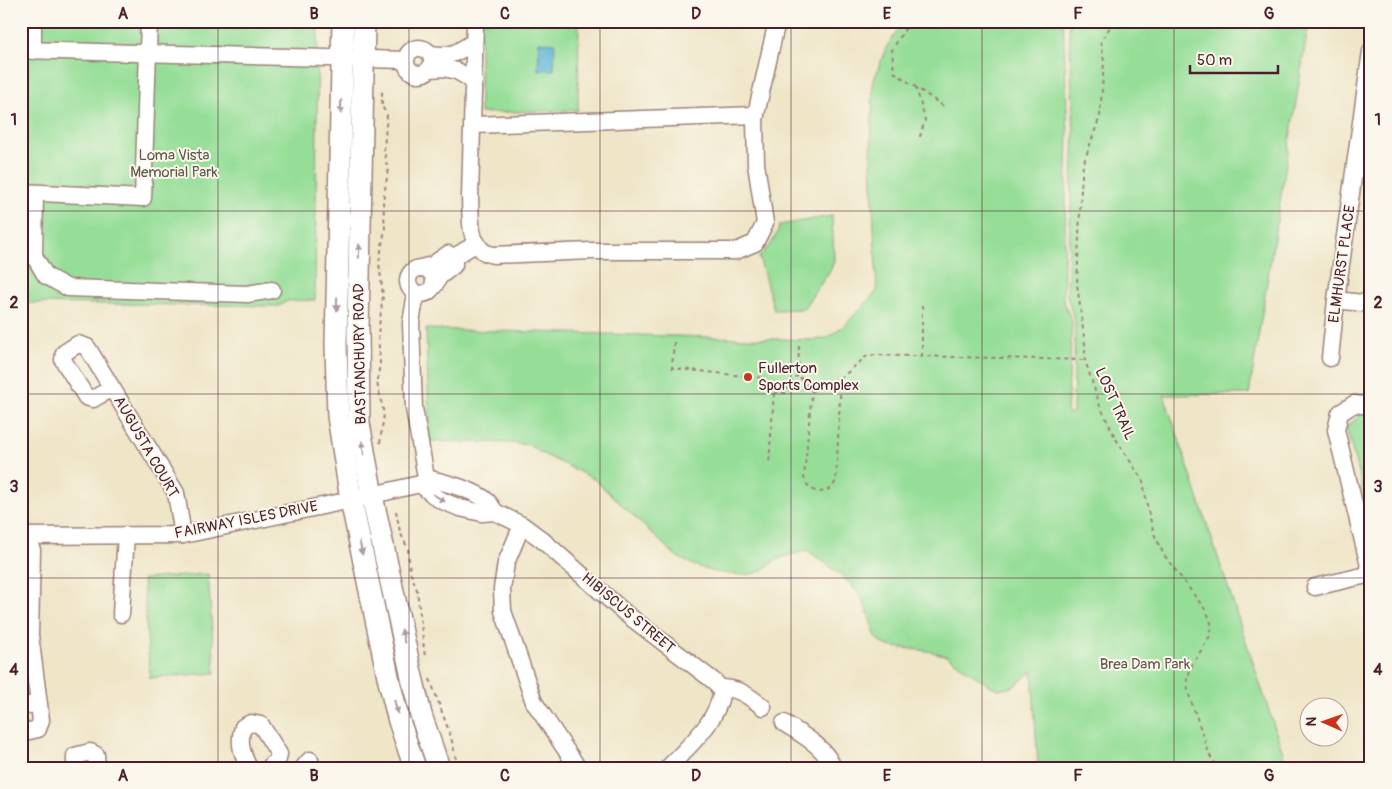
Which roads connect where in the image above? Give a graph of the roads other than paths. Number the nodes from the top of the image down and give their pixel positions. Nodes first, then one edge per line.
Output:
1 (33, 21) edge
2 (149, 21) edge
3 (343, 21) edge
4 (364, 21) edge
5 (475, 21) edge
6 (777, 21) edge
7 (474, 42) junction
8 (27, 50) edge
9 (1371, 51) edge
10 (148, 54) junction
11 (342, 58) junction
12 (364, 59) junction
13 (430, 62) junction
14 (474, 81) junction
15 (756, 115) junction
16 (473, 124) junction
17 (28, 192) edge
18 (477, 243) junction
19 (454, 256) junction
20 (421, 268) junction
21 (434, 286) junction
22 (272, 290) dead end
23 (416, 294) junction
24 (1336, 300) junction
25 (1371, 304) edge
26 (1330, 358) dead end
27 (112, 388) dead end
28 (1371, 406) edge
29 (423, 481) junction
30 (467, 491) junction
31 (362, 498) junction
32 (460, 508) junction
33 (495, 512) junction
34 (522, 525) junction
35 (22, 534) edge
36 (126, 535) junction
37 (183, 536) junction
38 (1314, 587) dead end
39 (121, 614) dead end
40 (719, 688) junction
41 (38, 703) junction
42 (21, 707) edge
43 (764, 707) dead end
44 (784, 723) dead end
45 (21, 733) edge
46 (75, 768) edge
47 (98, 768) edge
48 (248, 768) edge
49 (269, 768) edge
50 (415, 768) edge
51 (439, 768) edge
52 (578, 768) edge
53 (668, 768) edge
54 (834, 768) edge

1 - 8 street
2 - 10 street
3 - 11 main road, BASTANCHURY ROAD
4 - 12 main road, BASTANCHURY ROAD
5 - 7 street
6 - 15 street
7 - 13 street
7 - 14 street
8 - 10 street
9 - 24 street, ELMHURST PLACE
10 - 11 street
10 - 17 street
11 - 12 street
11 -> 31 main road, BASTANCHURY ROAD
12 - 13 street
31 -> 12 main road, BASTANCHURY ROAD
13 - 14 street
14 - 16 street
15 - 16 street
15 - 18 street
16 - 18 street
17 - 22 street
18 - 19 street
19 - 20 street
19 - 21 street
20 - 21 street
20 - 23 street
21 - 23 street
23 - 29 street
24 - 25 street
24 - 26 street, ELMHURST PLACE
27 - 37 street, AUGUSTA COURT
28 - 38 street
29 - 30 street, HIBISCUS STREET
29 - 31 street, FAIRWAY ISLES DRIVE
29 -> 32 street, HIBISCUS STREET
30 - 32 street
30 - 33 street, HIBISCUS STREET
31 - 37 street, FAIRWAY ISLES DRIVE
31 -> 50 main road, BASTANCHURY ROAD
51 -> 31 main road, BASTANCHURY ROAD
32 - 33 street, HIBISCUS STREET
33 - 34 street, HIBISCUS STREET
34 - 40 street, HIBISCUS STREET
34 - 52 street
35 - 36 street, FAIRWAY ISLES DRIVE
35 - 41 street
36 - 37 street, FAIRWAY ISLES DRIVE
36 - 39 street
40 - 43 street
40 - 53 street
41 - 42 street
41 - 45 street
44 - 54 street
46 - 47 street
48 - 49 street

